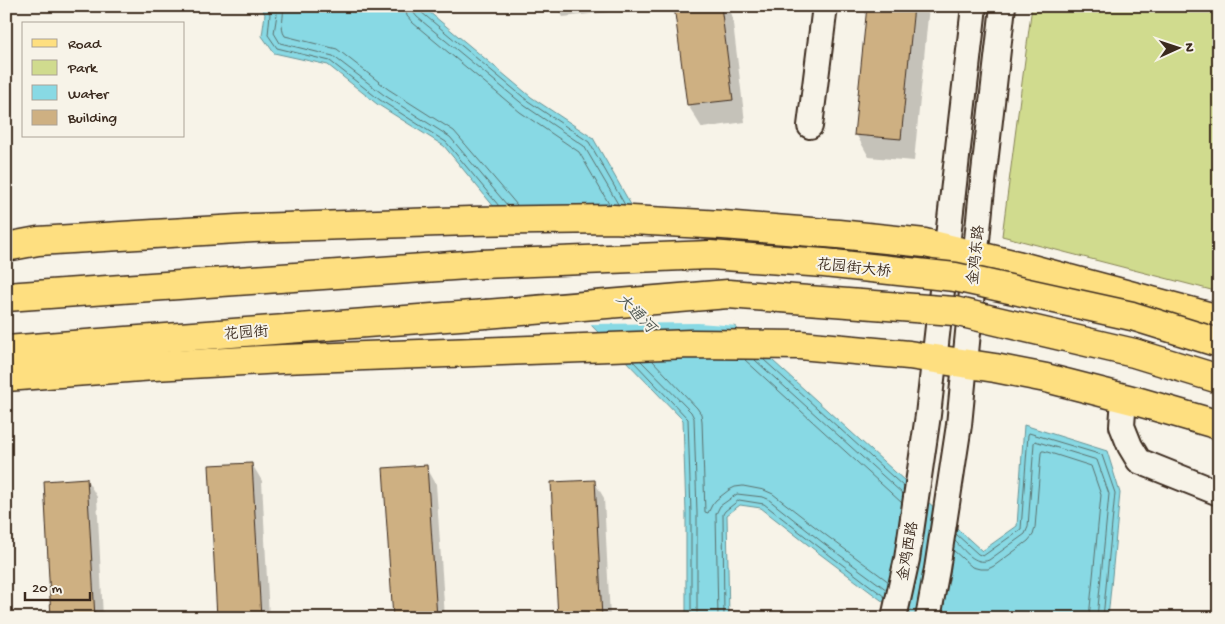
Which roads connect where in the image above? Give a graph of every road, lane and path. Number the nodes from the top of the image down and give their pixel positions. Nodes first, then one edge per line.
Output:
1 (825, 6) edge
2 (974, 6) edge
3 (1003, 6) edge
4 (810, 126) dead end
5 (6, 247) edge
6 (946, 248) junction
7 (975, 255) junction
8 (6, 297) edge
9 (1219, 319) edge
10 (1219, 343) edge
11 (6, 350) edge
12 (934, 359) junction
13 (965, 363) junction
14 (6, 377) edge
15 (1219, 379) edge
16 (1124, 398) junction
17 (1219, 425) edge
18 (918, 483) joint
19 (1219, 493) edge
20 (894, 618) edge
21 (928, 618) edge

1 - 4 street
2 - 6 street, 金鸡东路
3 - 7 street, 金鸡东路
5 - 6 main road
6 - 7 main road
6 - 12 street, 金鸡东路
7 - 9 main road
7 - 13 street, 金鸡东路
8 - 10 main road, 花园街大桥, bridge
11 - 15 main road, 花园街, bridge
12 - 13 main road
12 - 14 main road
12 - 18 street, 金鸡东路
13 - 16 main road
13 - 21 street, 金鸡东路
16 - 17 main road
16 - 19 street
18 - 20 street, 金鸡西路

